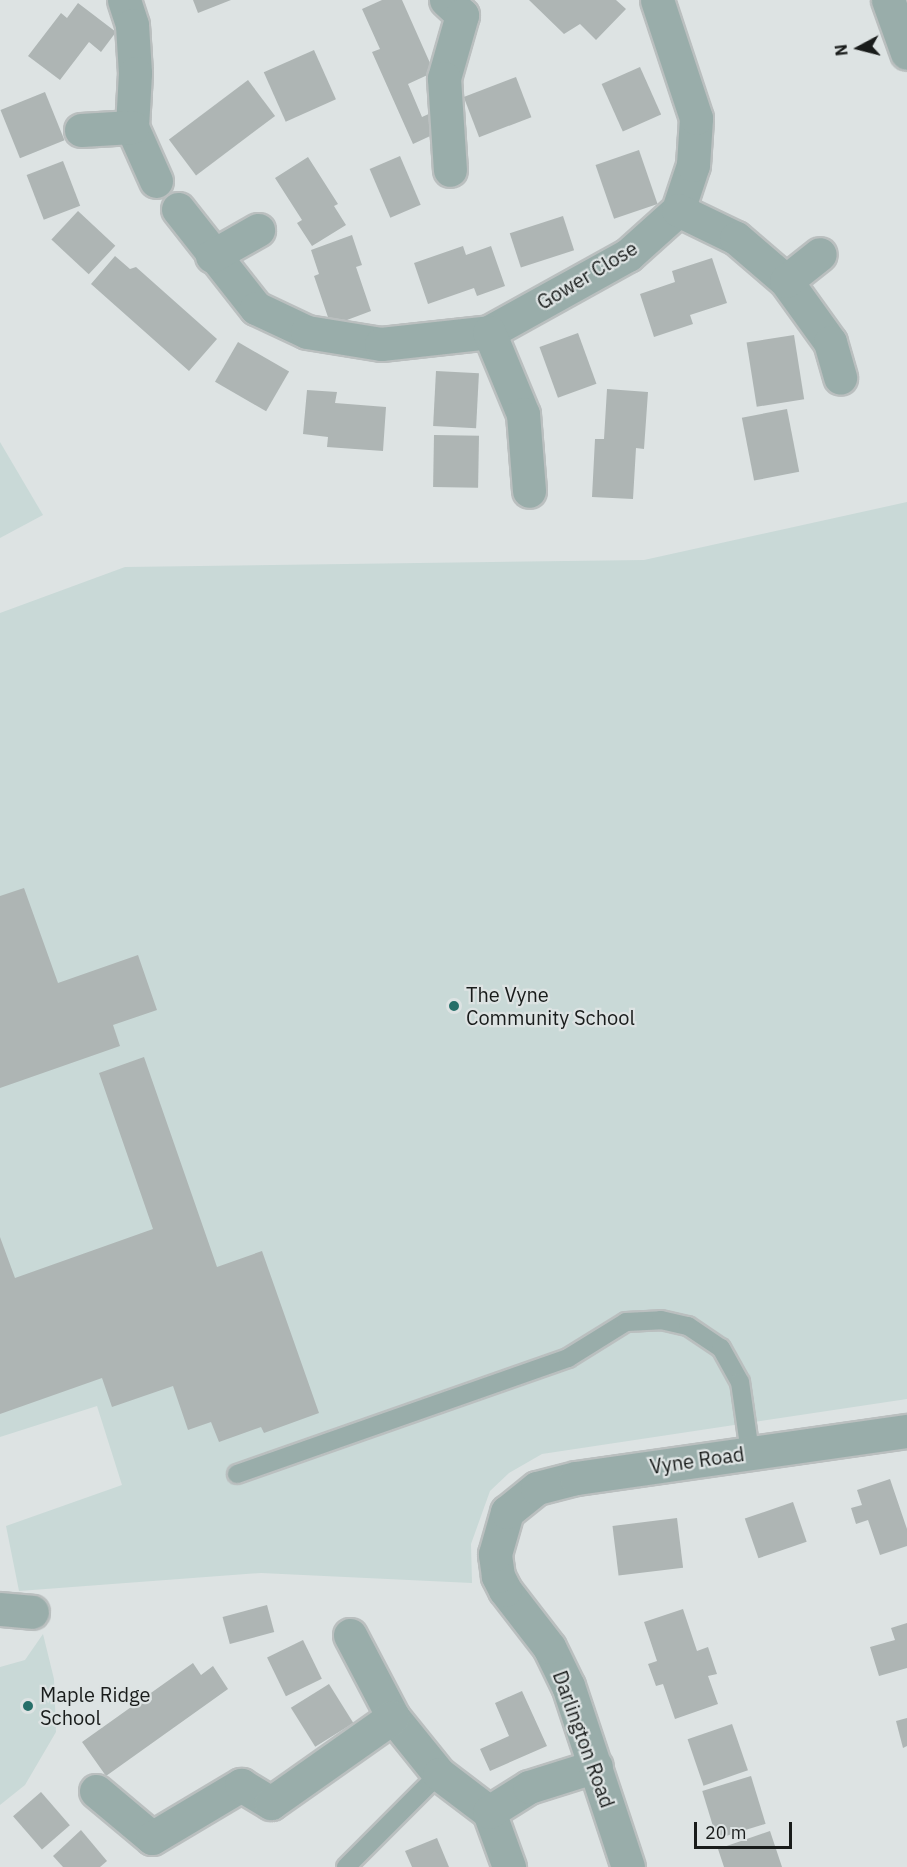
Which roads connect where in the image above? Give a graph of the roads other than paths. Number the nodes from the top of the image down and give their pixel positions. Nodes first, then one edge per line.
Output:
1 (124, 0) edge
2 (657, 0) edge
3 (888, 0) edge
4 (461, 5) edge
5 (907, 54) edge
6 (132, 127) junction
7 (81, 130) dead end
8 (450, 170) dead end
9 (156, 181) dead end
10 (178, 209) dead end
11 (678, 210) junction
12 (258, 230) dead end
13 (820, 254) dead end
14 (212, 256) junction
15 (786, 281) junction
16 (489, 332) junction
17 (840, 378) dead end
18 (529, 491) dead end
19 (907, 1431) edge
20 (750, 1452) junction
21 (237, 1474) dead end
22 (503, 1521) joint
23 (0, 1609) edge
24 (32, 1612) dead end
25 (350, 1635) dead end
26 (393, 1717) junction
27 (596, 1766) junction
28 (440, 1774) junction
29 (96, 1791) dead end
30 (489, 1812) junction
31 (346, 1867) edge
32 (509, 1867) edge
33 (628, 1867) edge

1 - 6 street
2 - 11 street, Gower Close
3 - 5 street
4 - 8 street
6 - 7 street
6 - 9 street
10 - 14 street, Gower Close
11 - 15 street
11 - 16 street, Gower Close
12 - 14 street
13 - 15 street
14 - 16 street, Gower Close
15 - 17 street
16 - 18 street
19 - 20 street, Vyne Road
20 - 21 lane
20 - 22 street, Vyne Road
22 - 27 street, Darlington Road
23 - 24 street
25 - 26 street
26 - 28 street
26 - 29 street
27 - 30 street
27 - 33 street, Darlington Road
28 - 30 street
28 - 31 lane
30 - 32 street

